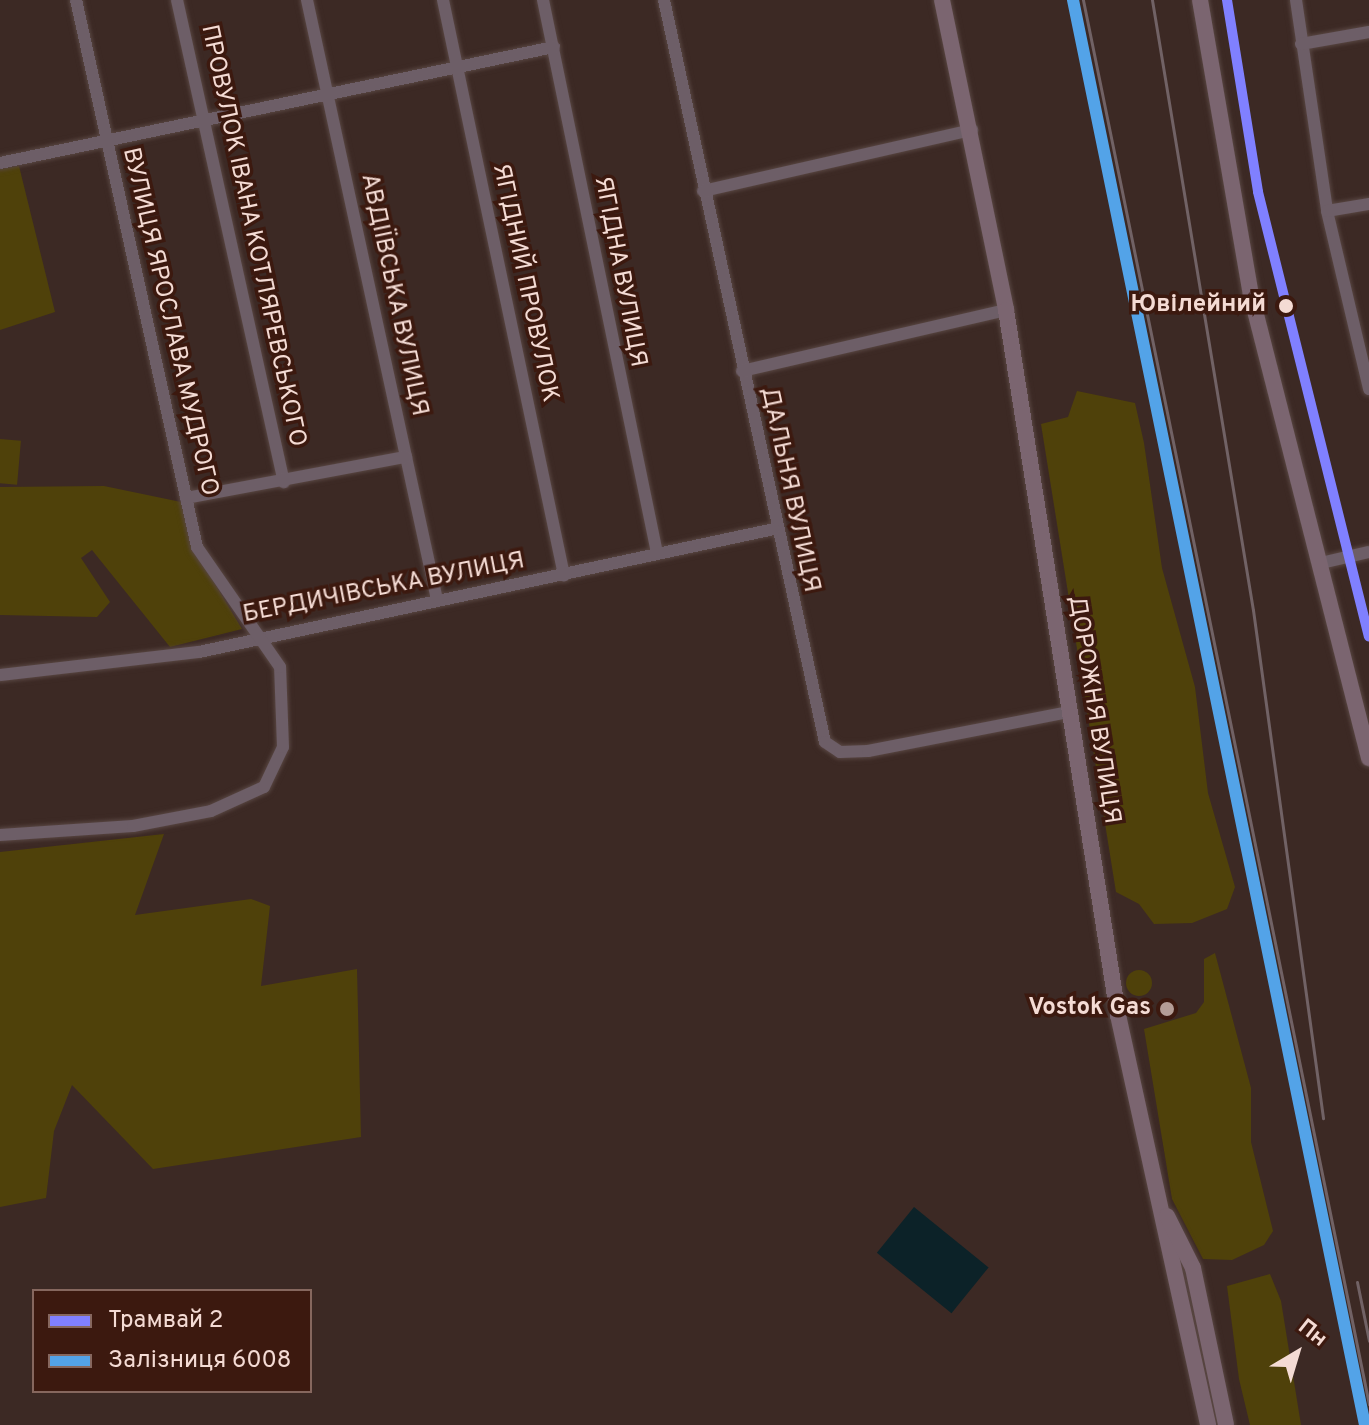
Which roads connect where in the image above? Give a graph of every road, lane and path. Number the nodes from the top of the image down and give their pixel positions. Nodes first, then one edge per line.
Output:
1 (76, 0) edge
2 (177, 0) edge
3 (307, 0) edge
4 (443, 0) edge
5 (543, 0) edge
6 (664, 0) edge
7 (942, 0) edge
8 (1200, 0) edge
9 (1296, 0) edge
10 (1369, 32) edge
11 (1301, 44) junction
12 (554, 47) junction
13 (457, 67) junction
14 (327, 95) junction
15 (204, 120) junction
16 (972, 130) junction
17 (106, 137) junction
18 (0, 163) edge
19 (703, 191) junction
20 (1369, 204) edge
21 (1327, 211) junction
22 (1006, 310) junction
23 (742, 371) junction
24 (1367, 374) edge
25 (1369, 389) edge
26 (406, 457) junction
27 (284, 482) junction
28 (186, 498) junction
29 (774, 529) junction
30 (1369, 552) edge
31 (657, 553) junction
32 (1321, 563) junction
33 (564, 575) junction
34 (437, 600) junction
35 (262, 634) junction
36 (0, 675) edge
37 (1069, 712) junction
38 (1369, 758) edge
39 (0, 835) edge
40 (1155, 1193) junction
41 (1208, 1425) edge
42 (1226, 1425) edge

1 - 17 street, ВУЛИЦЯ ЯРОСЛАВА МУДРОГО
2 - 15 street, ПРОВУЛОК ІВАНА КОТЛЯРЕВСЬКОГО
3 - 14 street, АВДІЇВСЬКА ВУЛИЦЯ
4 - 13 street, ЯГІДНИЙ ПРОВУЛОК
5 - 12 street, ЯГІДНА ВУЛИЦЯ
6 - 19 street, ДАЛЬНЯ ВУЛИЦЯ
7 - 16 main road, ДОРОЖНЯ ВУЛИЦЯ
8 - 32 main road
9 - 11 street
10 - 11 street
11 - 21 street
12 - 13 street
12 - 31 street, ЯГІДНА ВУЛИЦЯ
13 - 14 street
13 - 33 street, ЯГІДНИЙ ПРОВУЛОК
14 - 15 street
14 - 26 street, АВДІЇВСЬКА ВУЛИЦЯ
15 - 17 street
15 - 27 street, ПРОВУЛОК ІВАНА КОТЛЯРЕВСЬКОГО
16 - 19 street
16 - 22 main road, ДОРОЖНЯ ВУЛИЦЯ
17 - 18 street
17 - 28 street, ВУЛИЦЯ ЯРОСЛАВА МУДРОГО
19 - 23 street, ДАЛЬНЯ ВУЛИЦЯ
20 - 21 street
21 - 24 street
22 - 23 street
22 - 37 main road, ДОРОЖНЯ ВУЛИЦЯ
23 - 29 street, ДАЛЬНЯ ВУЛИЦЯ
24 - 25 street
26 - 27 street
26 - 34 street, АВДІЇВСЬКА ВУЛИЦЯ
27 - 28 street
28 - 35 street, ВУЛИЦЯ ЯРОСЛАВА МУДРОГО
29 - 31 street, БЕРДИЧІВСЬКА ВУЛИЦЯ
29 - 37 street, ДАЛЬНЯ ВУЛИЦЯ
30 - 32 street
31 - 33 street, БЕРДИЧІВСЬКА ВУЛИЦЯ
32 - 38 main road
33 - 34 street, БЕРДИЧІВСЬКА ВУЛИЦЯ
34 - 35 street, БЕРДИЧІВСЬКА ВУЛИЦЯ
35 - 36 street, БЕРДИЧІВСЬКА ВУЛИЦЯ
35 - 39 street, ВУЛИЦЯ ЯРОСЛАВА МУДРОГО
37 - 40 main road, ДОРОЖНЯ ВУЛИЦЯ
40 - 41 main road, ДОРОЖНЯ ВУЛИЦЯ
40 - 42 main road

